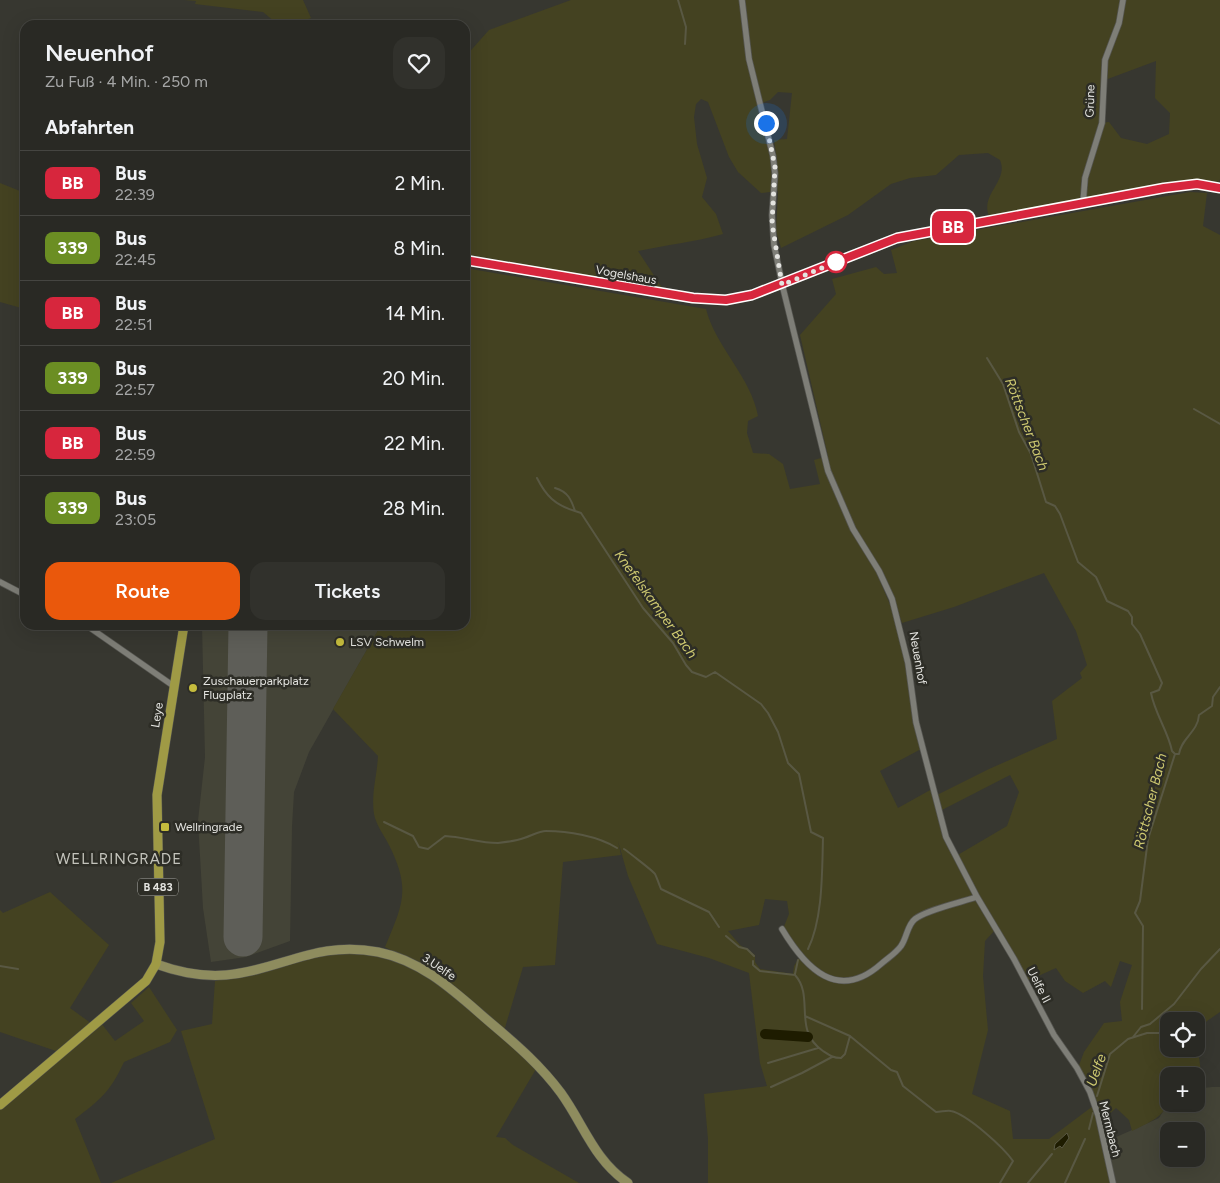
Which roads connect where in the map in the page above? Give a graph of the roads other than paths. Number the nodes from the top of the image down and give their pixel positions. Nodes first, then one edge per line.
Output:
1 (742, 0) edge
2 (1123, 0) edge
3 (1220, 188) edge
4 (1083, 203) junction
5 (470, 261) edge
6 (782, 285) junction
7 (0, 582) edge
8 (20, 592) edge
9 (93, 630) edge
10 (183, 630) edge
11 (175, 687) junction
12 (977, 898) junction
13 (782, 929) dead end
14 (156, 964) junction
15 (1084, 1080) joint
16 (0, 1105) edge
17 (628, 1183) edge
18 (1113, 1183) edge

1 - 6 street, Neuenhof
2 - 4 street, Grüne
3 - 4 main road
4 - 6 main road
5 - 6 main road, Vogelshaus
6 - 12 street, Neuenhof
7 - 8 street
9 - 11 street
10 - 11 main road, Leye / B 483
11 - 14 main road, Leye / B 483
12 - 13 street
12 - 15 street, Uelfe II
14 - 16 main road, B 483
14 - 17 street, 3.Uelfe
15 - 18 street, Mermbach

